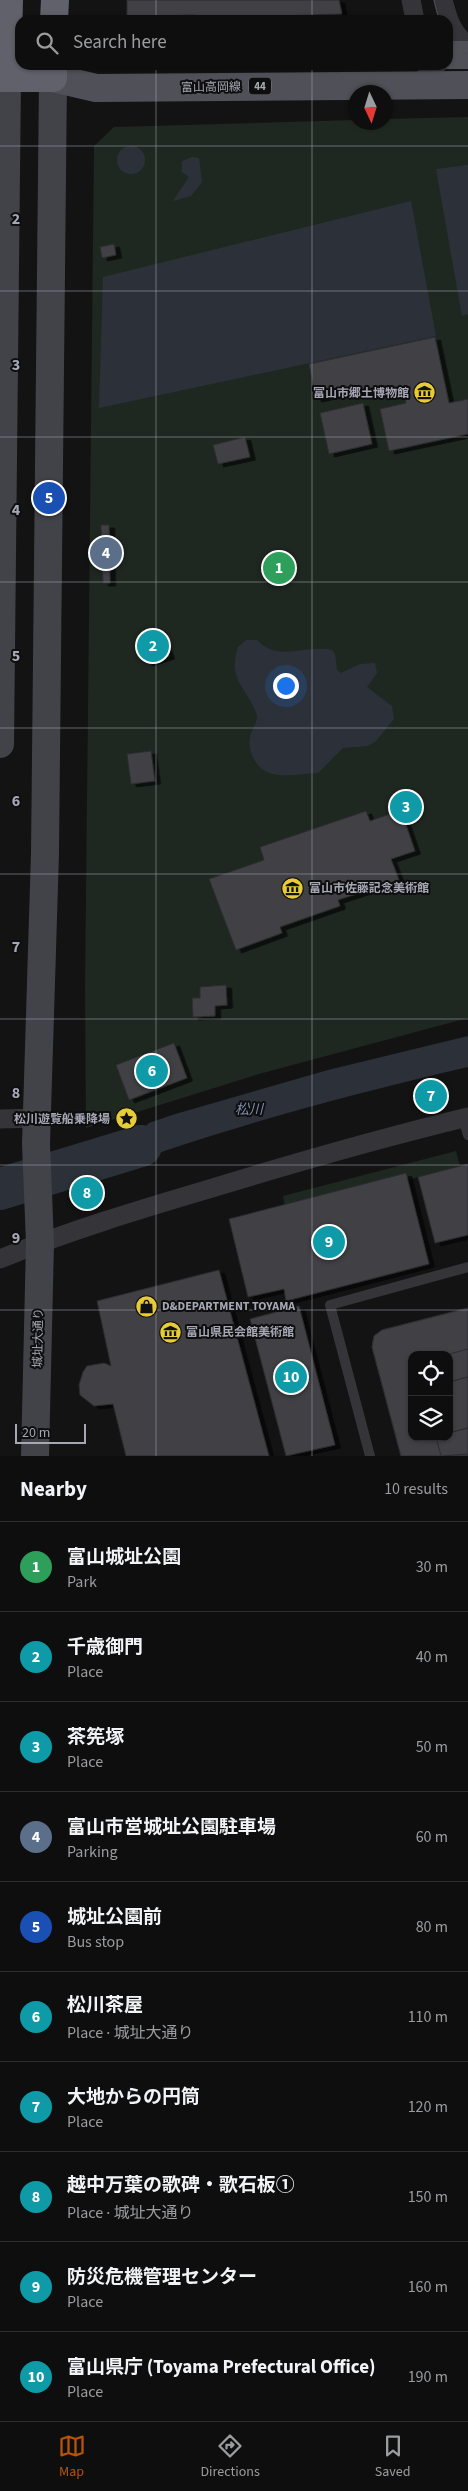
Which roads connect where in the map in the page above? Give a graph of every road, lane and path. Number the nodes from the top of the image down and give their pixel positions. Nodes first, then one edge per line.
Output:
1 (9, 0) edge
2 (55, 0) edge
3 (411, 0) edge
4 (443, 0) edge
5 (54, 15) edge
6 (414, 15) edge
7 (447, 15) edge
8 (453, 30) edge
9 (468, 46) edge
10 (468, 54) edge
11 (453, 55) edge
12 (431, 70) edge
13 (53, 71) edge
14 (4, 78) edge
15 (416, 84) junction
16 (468, 85) edge
17 (3, 288) edge
18 (2, 450) edge
19 (1, 570) edge
20 (0, 744) edge
21 (37, 1118) junction
22 (0, 1119) edge
23 (466, 1123) edge
24 (39, 1231) junction
25 (0, 1259) edge
26 (468, 1267) edge
27 (35, 1456) edge
28 (370, 1456) edge

1 - 14 highway
2 - 5 highway
3 - 6 street
4 - 7 street
8 - 9 street
10 - 11 main road
12 - 15 street
13 - 14 highway
13 - 15 main road, 富山高岡線 / 44
13 - 21 street, 城址大通り
14 - 17 street
15 - 16 main road, 富山高岡線 / 44
17 - 18 street
18 - 19 street
19 - 20 street
21 - 22 street
21 - 24 street, 城址大通り
23 - 24 street
24 - 25 street
24 - 27 street, 城址大通り
26 - 28 lane

